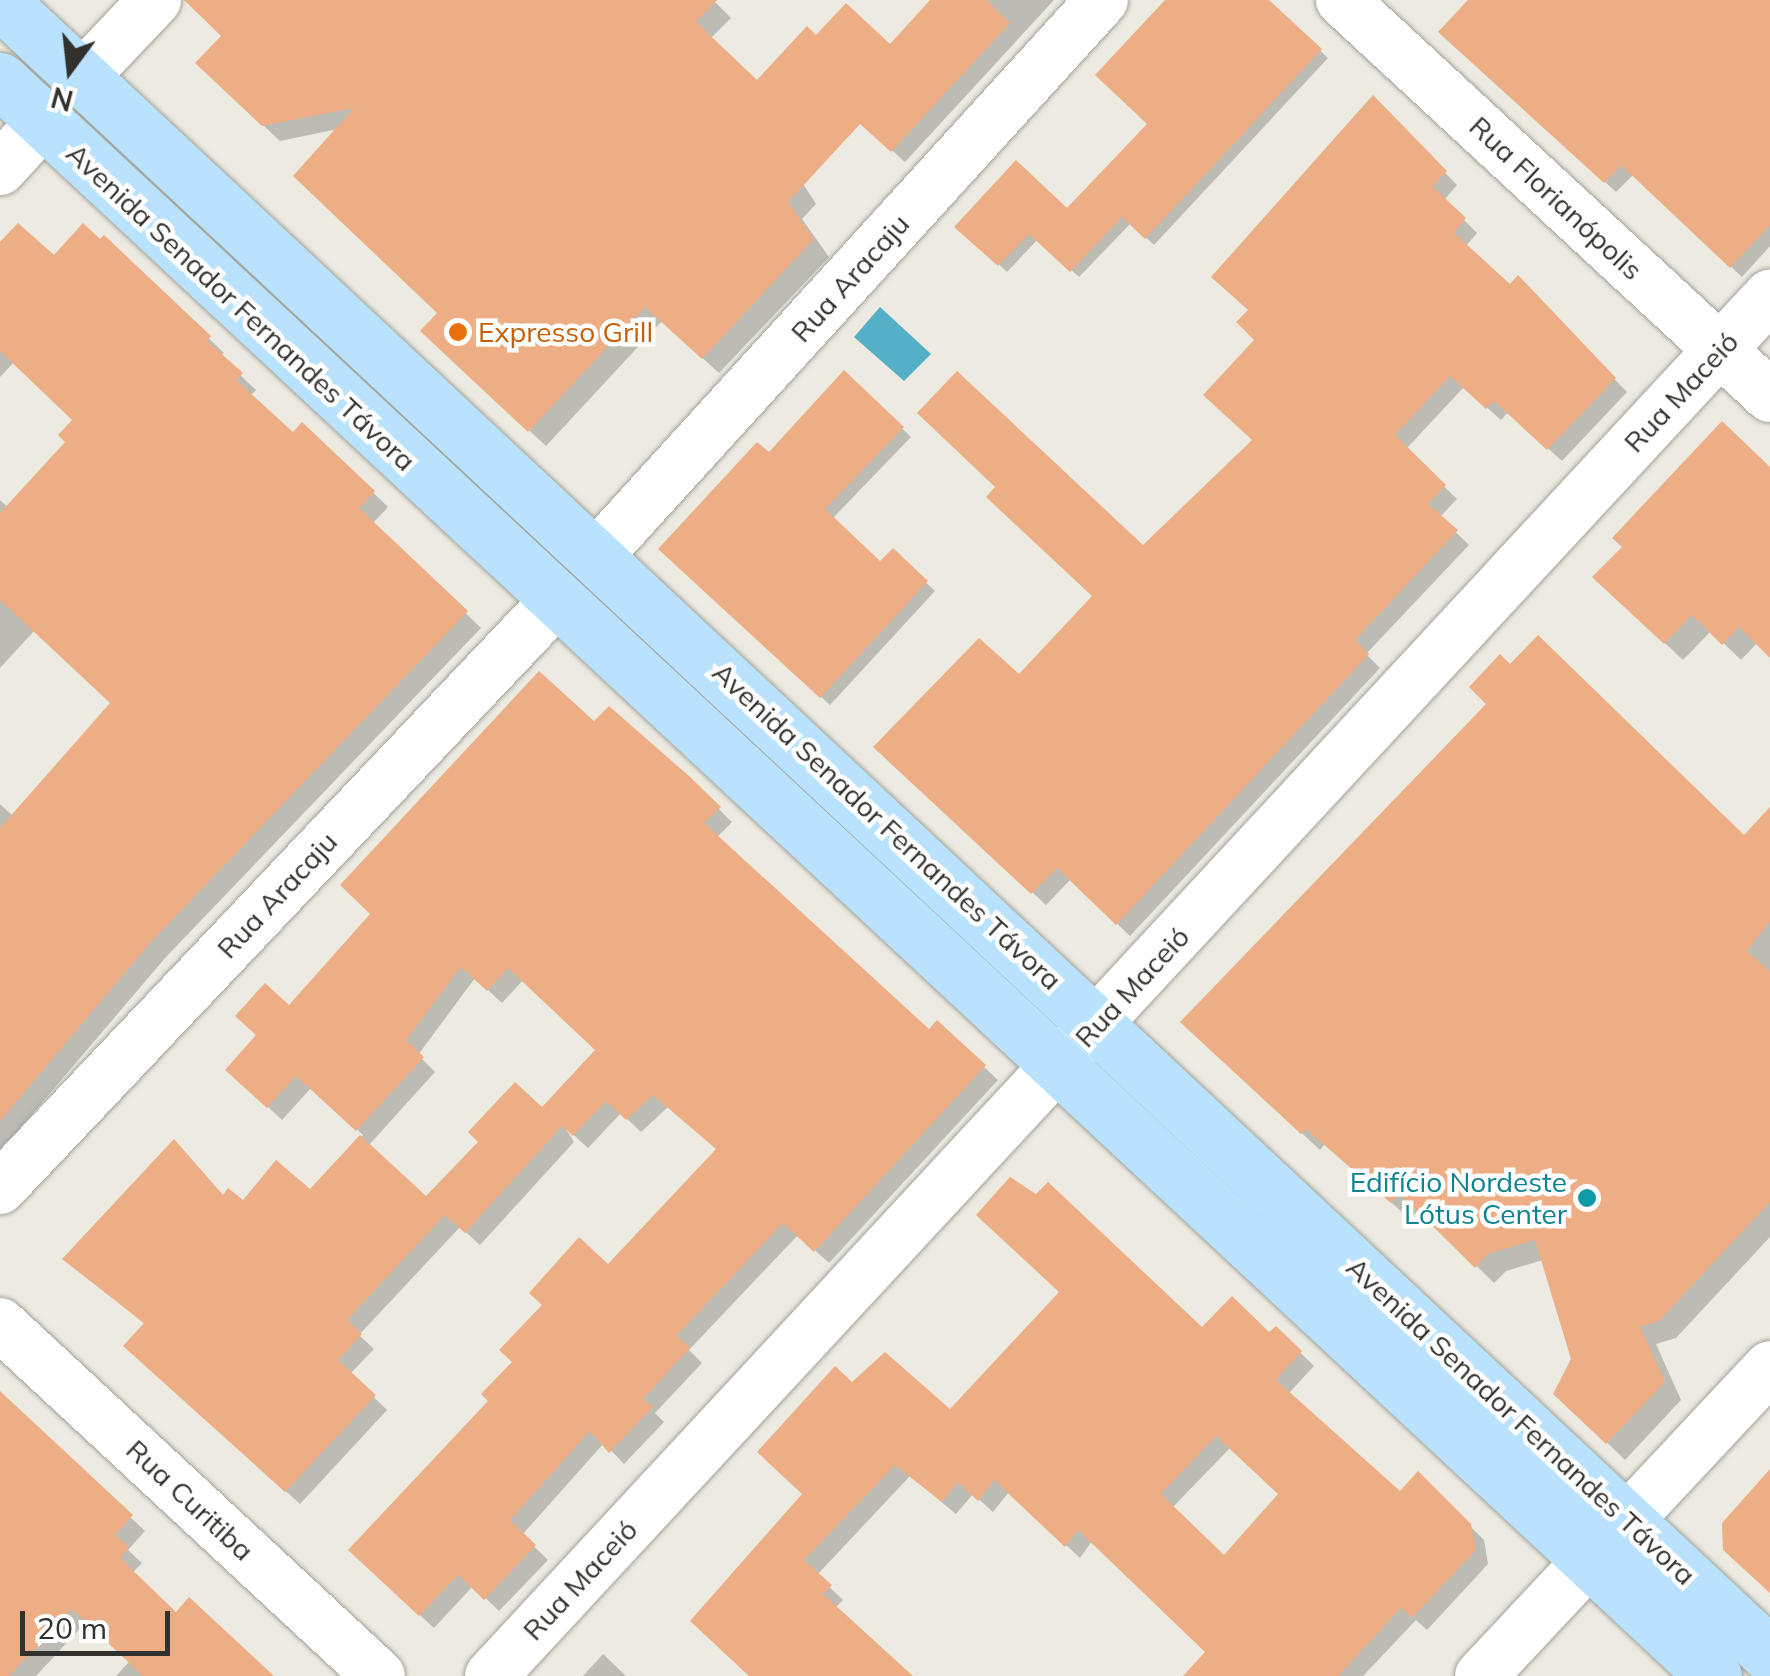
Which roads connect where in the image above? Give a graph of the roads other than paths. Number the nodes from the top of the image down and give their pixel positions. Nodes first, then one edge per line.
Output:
1 (0, 0) edge
2 (155, 0) edge
3 (1102, 0) edge
4 (1342, 0) edge
5 (82, 77) junction
6 (0, 80) edge
7 (44, 121) junction
8 (0, 168) edge
9 (1770, 296) edge
10 (1721, 349) junction
11 (1770, 396) edge
12 (597, 555) junction
13 (555, 602) junction
14 (1098, 1024) junction
15 (1059, 1067) junction
16 (0, 1188) edge
17 (0, 1324) edge
18 (1770, 1367) edge
19 (1629, 1521) junction
20 (1593, 1561) junction
21 (1770, 1654) edge
22 (380, 1676) edge
23 (491, 1676) edge
24 (1481, 1676) edge
25 (1714, 1676) edge

1 - 5 main road, Avenida Senador Fernandes Távora
2 - 5 street
3 - 12 street, Rua Aracaju
4 - 10 street, Rua Florianópolis
5 - 12 main road, Avenida Senador Fernandes Távora
6 - 7 main road, Avenida Senador Fernandes Távora
7 - 8 street
7 - 13 main road, Avenida Senador Fernandes Távora
9 - 10 street, Rua Maceió
10 - 11 street, Rua Florianópolis
10 - 14 street, Rua Maceió
12 - 14 main road, Avenida Senador Fernandes Távora
13 - 15 main road, Avenida Senador Fernandes Távora
13 - 16 street, Rua Aracaju
14 - 15 street, Rua Maceió
14 - 19 main road, Avenida Senador Fernandes Távora
15 - 20 main road, Avenida Senador Fernandes Távora
15 - 23 street, Rua Maceió
17 - 22 street, Rua Curitiba
18 - 19 street
19 - 20 street
19 - 21 main road, Avenida Senador Fernandes Távora
20 - 24 street
20 - 25 main road, Avenida Senador Fernandes Távora

